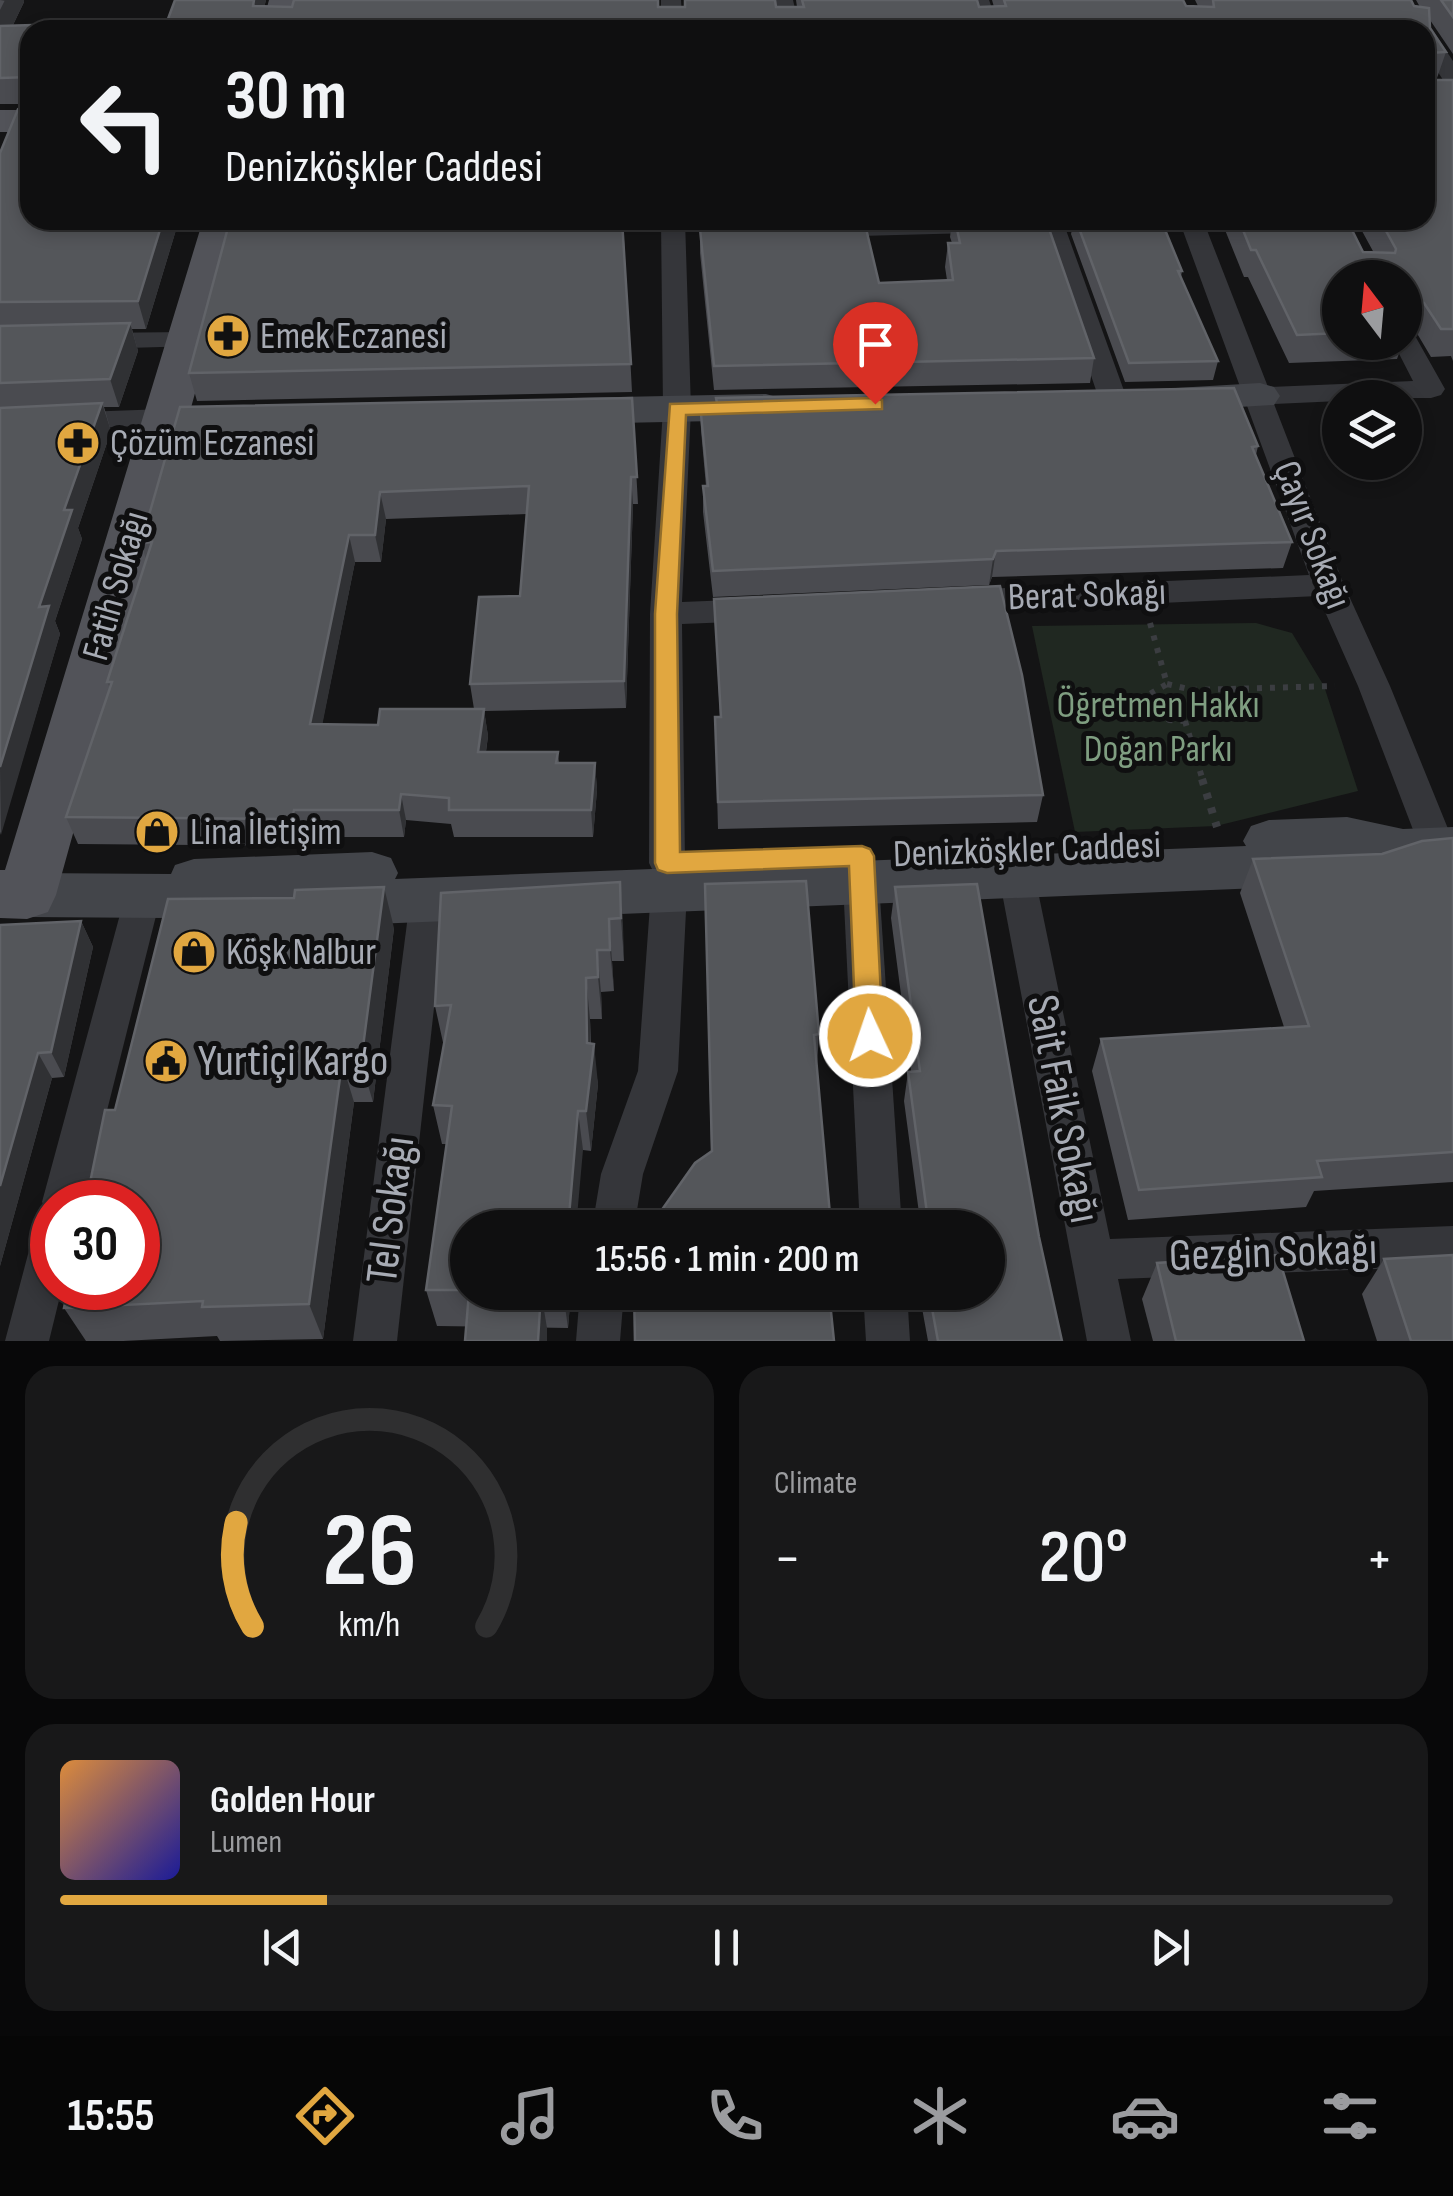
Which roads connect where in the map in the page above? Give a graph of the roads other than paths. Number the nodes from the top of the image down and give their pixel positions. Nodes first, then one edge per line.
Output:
1 (1435, 51) edge
2 (1453, 78) edge
3 (220, 230) edge
4 (680, 230) edge
5 (830, 230) edge
6 (1053, 230) edge
7 (1194, 230) edge
8 (793, 231) edge
9 (188, 340) junction
10 (56, 342) edge
11 (1416, 360) edge
12 (1260, 396) junction
13 (1093, 400) joint
14 (796, 406) edge
15 (677, 409) junction
16 (539, 412) edge
17 (184, 418) junction
18 (0, 424) edge
19 (1328, 585) junction
20 (923, 602) edge
21 (785, 608) edge
22 (666, 614) junction
23 (1431, 849) edge
24 (1014, 864) junction
25 (861, 870) junction
26 (668, 877) junction
27 (432, 886) junction
28 (13, 894) edge
29 (160, 896) junction
30 (70, 1180) edge
31 (616, 1210) edge
32 (880, 1210) edge
33 (1453, 1246) edge
34 (1093, 1260) junction
35 (35, 1310) edge
36 (601, 1310) edge
37 (886, 1310) edge
38 (27, 1341) edge
39 (375, 1341) edge
40 (598, 1341) edge
41 (888, 1341) edge
42 (1109, 1341) edge

1 - 2 street
3 - 9 main road, Fatih Sokağı
4 - 15 street
5 - 8 street
6 - 13 street
7 - 12 street, Çayır Sokağı
9 - 10 street
9 - 17 main road, Fatih Sokağı
11 - 12 street
12 - 13 street
12 - 19 street, Çayır Sokağı
14 - 15 street
15 - 16 street
15 - 22 street
17 - 18 street
17 - 28 main road, Fatih Sokağı
19 - 20 street, Berat Sokağı
19 - 23 street, Çayır Sokağı
21 - 22 street
22 - 26 street
23 - 24 street, Denizköşkler Caddesi
23 - 24 street, Denizköşkler Caddesi
24 - 25 street, Denizköşkler Caddesi
24 - 34 street, Sait Faik Sokağı
25 - 26 street, Denizköşkler Caddesi
25 - 32 street
26 - 27 street, Denizköşkler Caddesi
26 - 31 street
27 - 29 street, Denizköşkler Caddesi
27 - 39 street, Tel Sokağı
28 - 29 street, Denizköşkler Caddesi
29 - 30 street
33 - 34 street, Gezgin Sokağı
34 - 42 street, Sait Faik Sokağı
35 - 38 street
36 - 40 street
37 - 41 street

